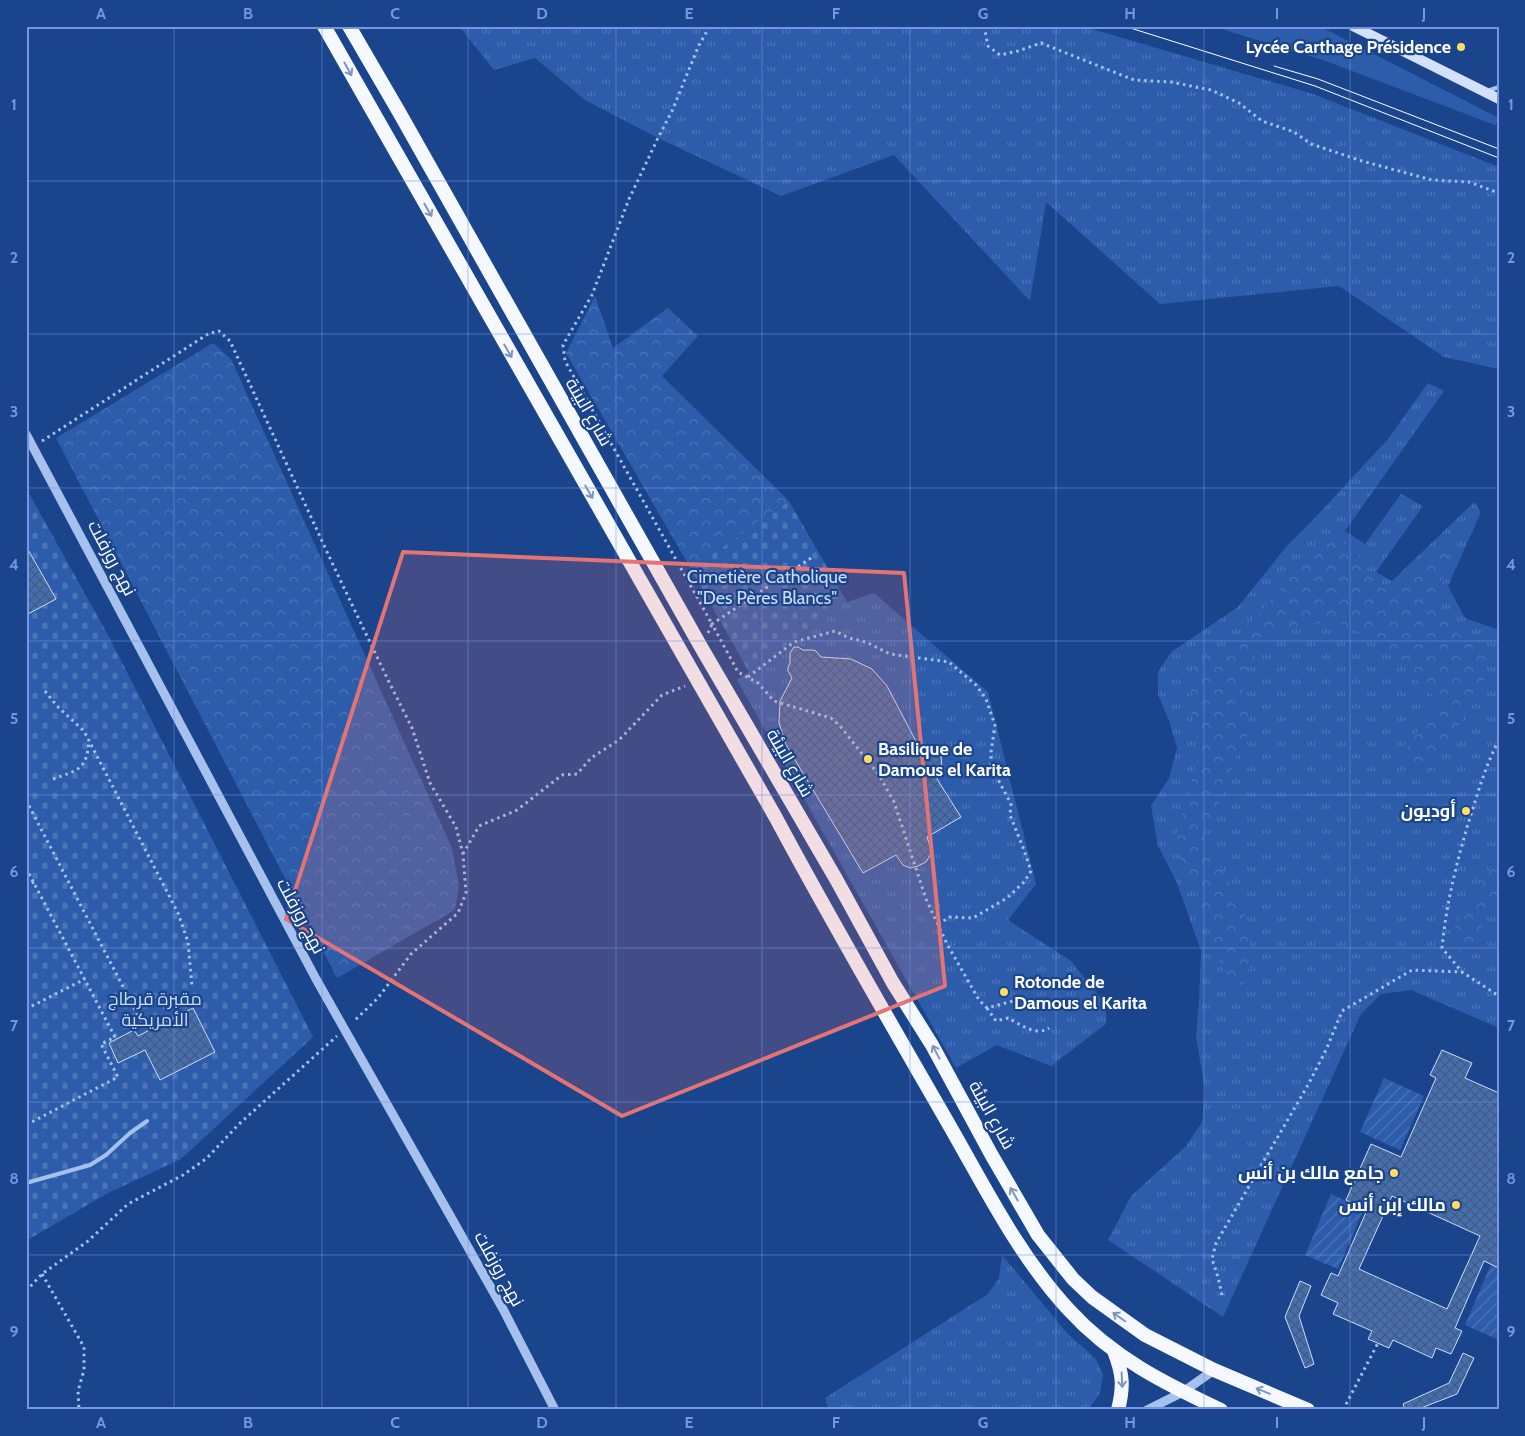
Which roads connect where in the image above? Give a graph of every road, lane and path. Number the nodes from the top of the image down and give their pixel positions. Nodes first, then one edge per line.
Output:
1 (324, 26) edge
2 (349, 26) edge
3 (710, 26) edge
4 (984, 26) edge
5 (1352, 26) edge
6 (1499, 87) edge
7 (1484, 92) junction
8 (1499, 99) edge
9 (1499, 193) edge
10 (26, 434) edge
11 (33, 447) junction
12 (811, 558) dead end
13 (712, 624) junction
14 (701, 647) junction
15 (748, 678) junction
16 (697, 682) junction
17 (45, 691) dead end
18 (89, 740) junction
19 (1499, 740) edge
20 (53, 779) dead end
21 (26, 800) edge
22 (463, 854) junction
23 (26, 868) edge
24 (34, 882) junction
25 (26, 886) edge
26 (938, 924) junction
27 (1462, 972) junction
28 (84, 980) junction
29 (192, 987) dead end
30 (1028, 996) dead end
31 (1499, 996) edge
32 (987, 1008) junction
33 (26, 1009) edge
34 (1049, 1028) dead end
35 (345, 1029) junction
36 (146, 1031) dead end
37 (147, 1121) dead end
38 (26, 1125) edge
39 (26, 1183) edge
40 (42, 1274) junction
41 (26, 1291) edge
42 (1222, 1295) dead end
43 (1378, 1343) dead end
44 (1114, 1351) junction
45 (1214, 1370) junction
46 (1184, 1392) junction
47 (79, 1410) edge
48 (555, 1410) edge
49 (1118, 1410) edge
50 (1147, 1410) edge
51 (1221, 1410) edge
52 (1308, 1410) edge
53 (1343, 1410) edge

1 -> 16 highway
2 - 14 highway, شارع البيئة
3 - 13 path
4 - 9 path
5 - 7 main road
6 - 7 lane
7 - 8 main road
10 - 11 street, نهج روزفلت
11 - 22 path
11 - 35 street, نهج روزفلت
12 - 13 path
13 - 14 path
13 - 15 path
45 -> 14 highway, شارع البيئة
15 - 26 path
15 - 26 path
16 - 22 path
16 - 44 highway
17 - 18 path
18 - 20 path
18 - 29 path
19 - 27 path
21 - 36 path
22 - 35 path
23 - 24 path
24 - 25 path
24 - 28 path
26 - 32 path
27 - 31 path
27 - 42 path
28 - 33 path
28 - 38 path
30 - 32 path
32 - 34 path
35 - 40 path
35 - 48 street, نهج روزفلت
37 - 39 lane
40 - 41 path
40 - 47 path
43 - 53 path
44 - 46 highway
44 -> 49 highway
45 - 46 street
52 -> 45 highway, شارع البيئة
46 - 50 street
46 - 51 highway

